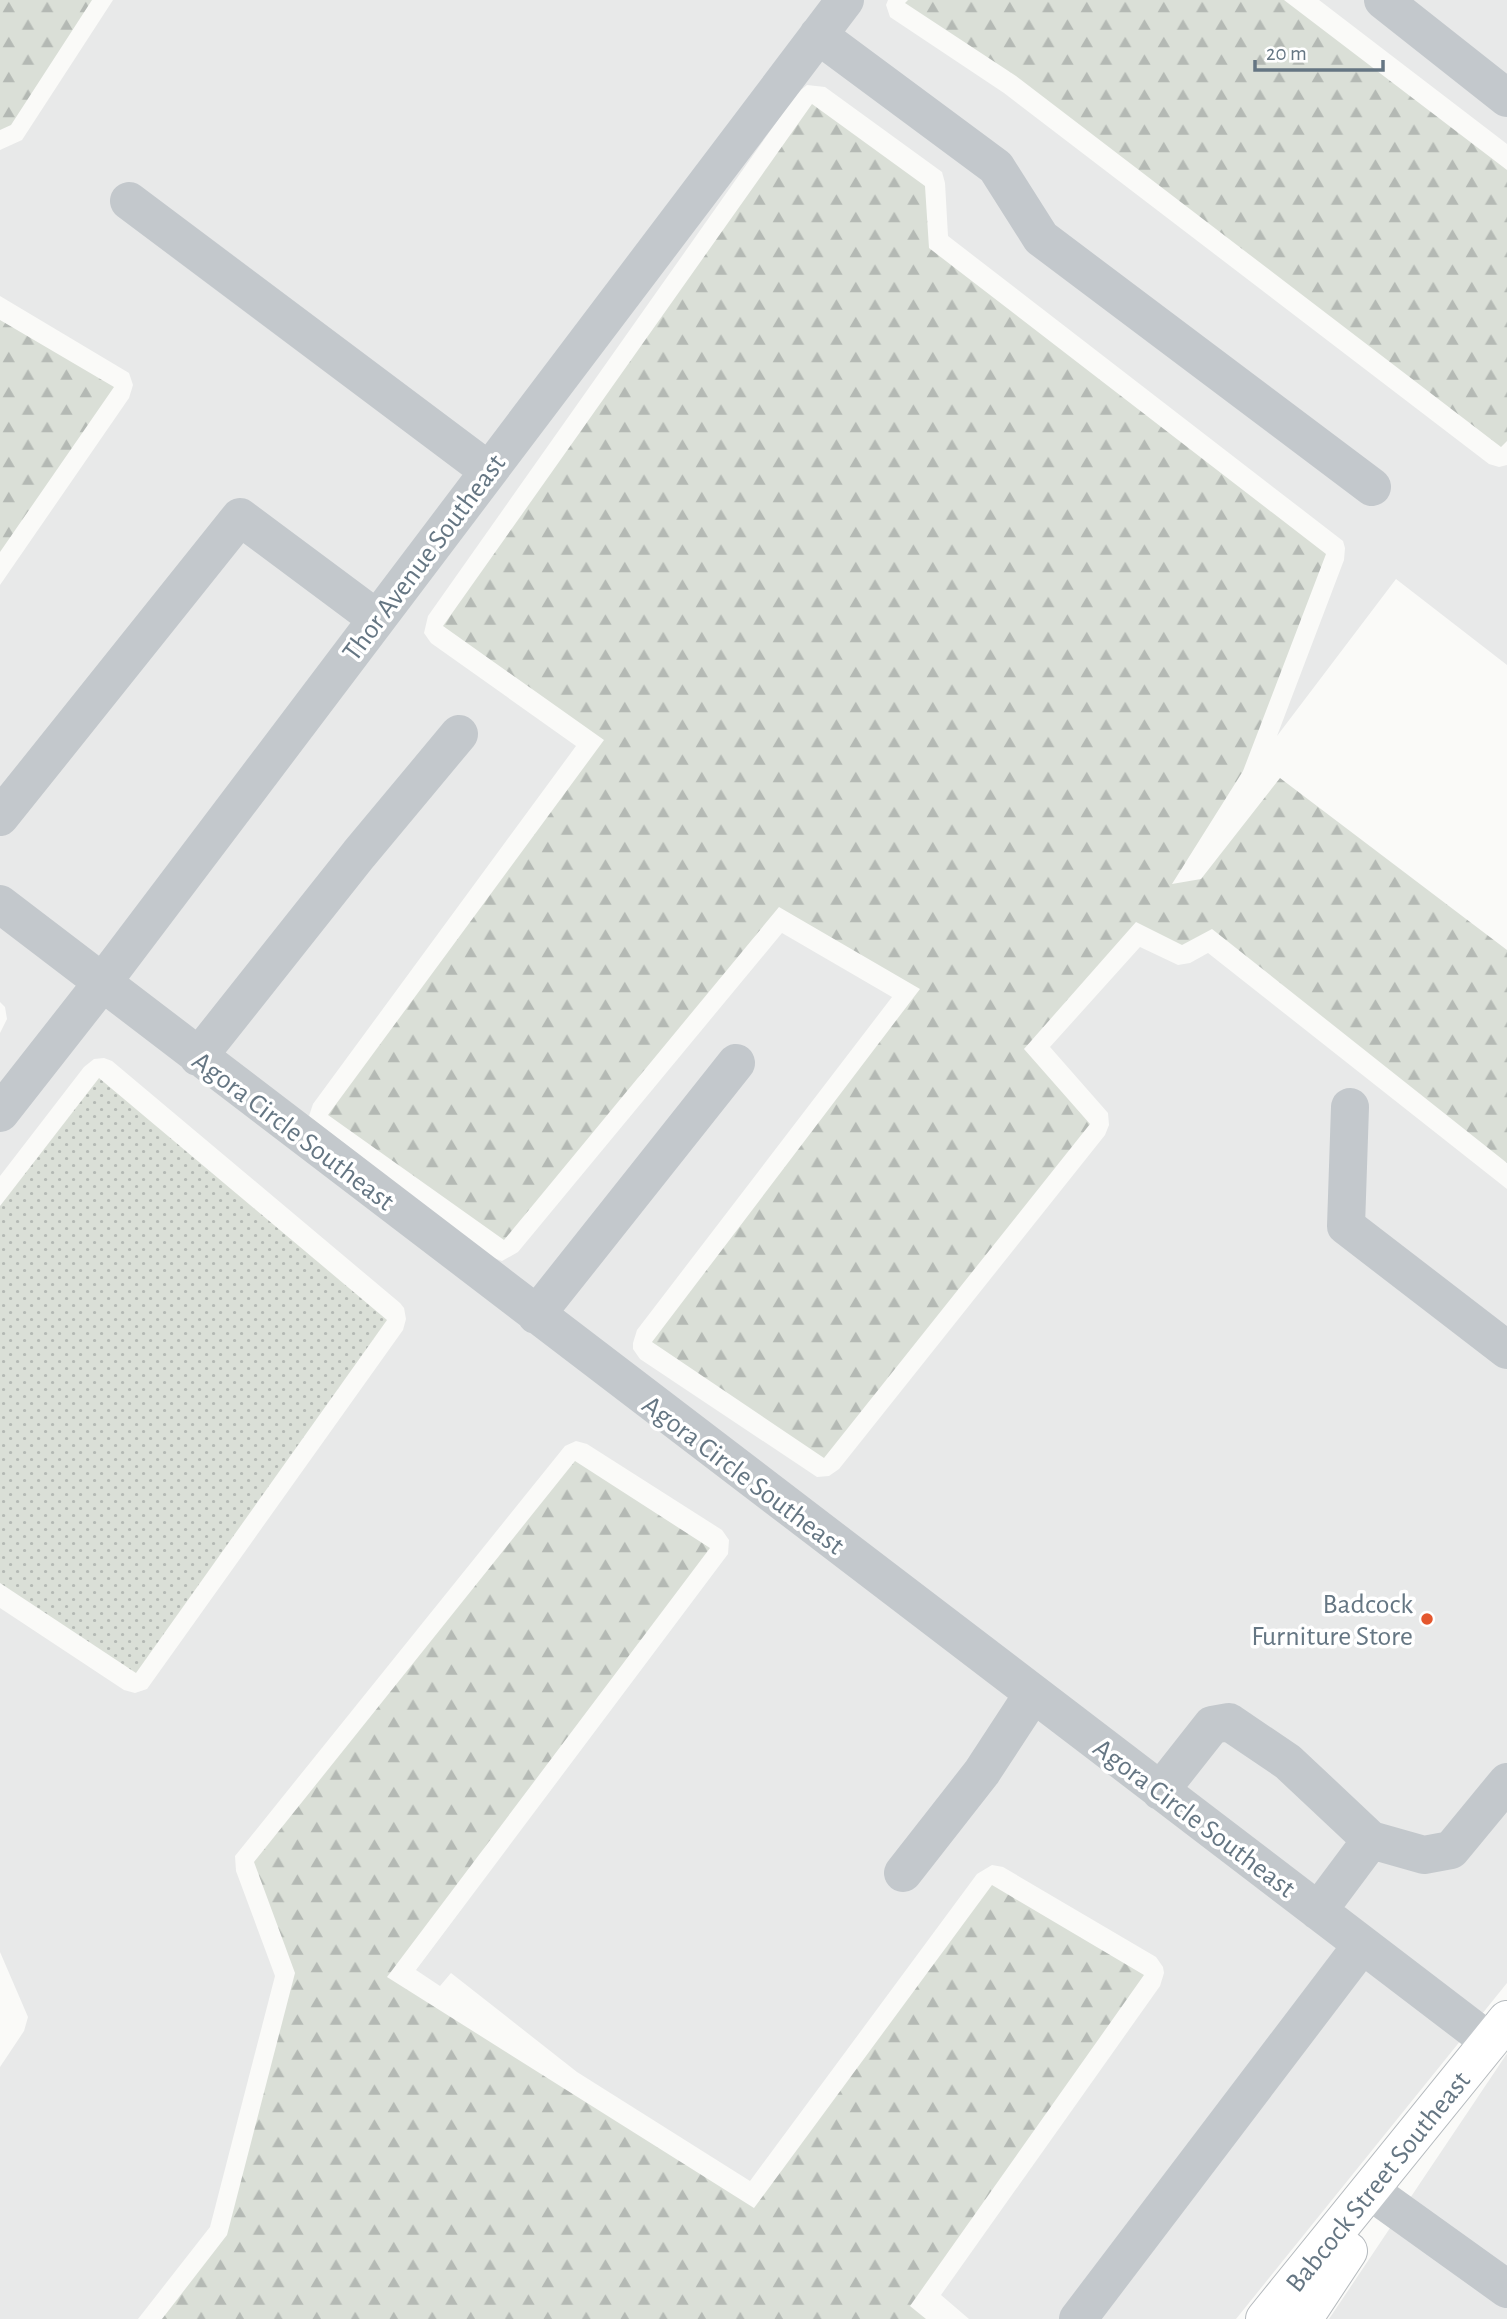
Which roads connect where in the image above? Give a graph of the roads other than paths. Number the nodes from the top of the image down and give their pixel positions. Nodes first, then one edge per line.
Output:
1 (845, 0) edge
2 (1383, 0) edge
3 (818, 35) junction
4 (1507, 98) edge
5 (129, 201) dead end
6 (489, 471) junction
7 (1372, 486) dead end
8 (377, 619) junction
9 (459, 734) dead end
10 (0, 817) edge
11 (0, 904) edge
12 (102, 983) junction
13 (198, 1057) junction
14 (736, 1063) dead end
15 (1350, 1107) dead end
16 (0, 1113) edge
17 (536, 1315) junction
18 (1507, 1350) edge
19 (1033, 1694) junction
20 (1507, 1782) edge
21 (1160, 1791) junction
22 (1371, 1840) junction
23 (903, 1872) dead end
24 (1318, 1911) junction
25 (1362, 1945) junction
26 (1498, 2031) edge
27 (1383, 2200) junction
28 (1507, 2290) edge
29 (1078, 2319) edge
30 (1265, 2319) edge
31 (1303, 2319) edge

1 - 3 street, Thor Avenue Southeast
2 - 4 street
3 - 6 street, Thor Avenue Southeast
3 - 7 street
5 - 6 street
6 - 8 street, Thor Avenue Southeast
8 - 10 street
8 - 12 street, Thor Avenue Southeast
9 - 13 street
11 - 12 street, Agora Circle Southeast
12 - 13 street, Agora Circle Southeast
12 - 16 street, Thor Avenue Southeast
13 - 17 street, Agora Circle Southeast
14 - 17 street
15 - 18 street
17 - 19 street, Agora Circle Southeast
19 - 21 street, Agora Circle Southeast
19 - 23 street
20 - 22 street
21 - 22 street
21 - 24 street, Agora Circle Southeast
22 - 24 street
24 - 25 street, Agora Circle Southeast
25 - 26 street, Agora Circle Southeast
25 - 29 street
26 - 27 main road, Babcock Street Southeast
26 - 30 main road, Babcock Street Southeast
27 - 28 street
27 - 31 main road, Babcock Street Southeast

